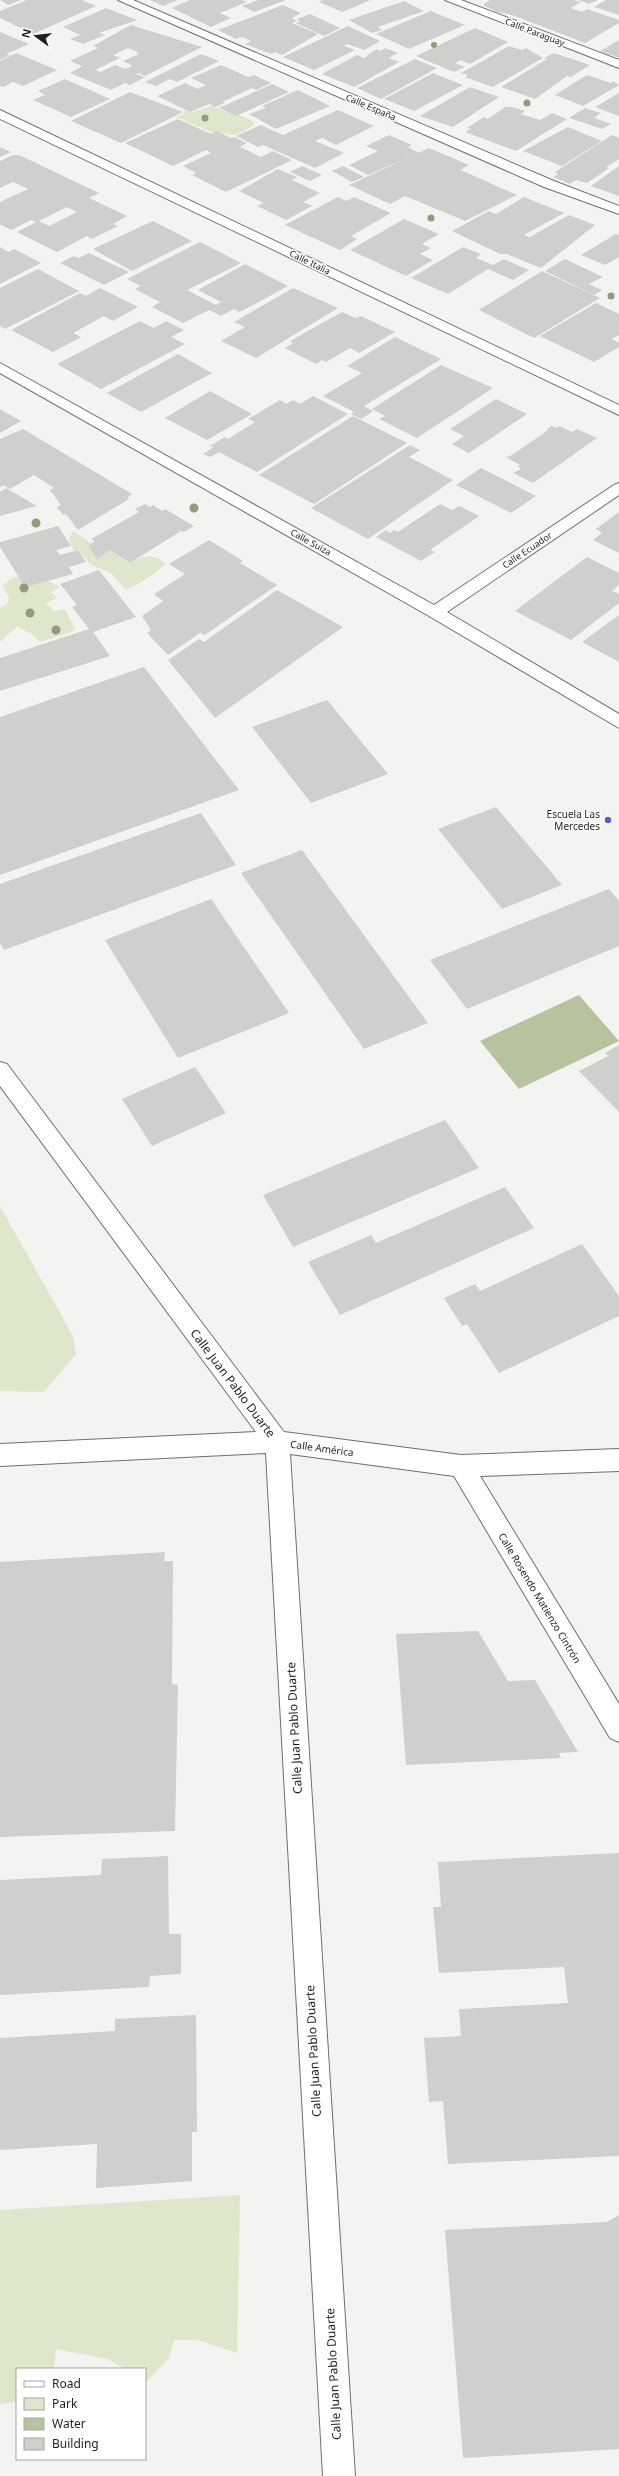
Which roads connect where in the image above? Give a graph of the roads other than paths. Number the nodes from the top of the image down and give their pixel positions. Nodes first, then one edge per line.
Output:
1 (124, 0) edge
2 (451, 0) edge
3 (619, 64) edge
4 (0, 114) edge
5 (619, 210) edge
6 (0, 367) edge
7 (619, 411) edge
8 (619, 488) edge
9 (436, 612) junction
10 (619, 722) edge
11 (0, 1070) edge
12 (277, 1442) junction
13 (0, 1456) edge
14 (619, 1460) edge
15 (461, 1466) junction
16 (619, 1729) edge
17 (339, 2476) edge

1 - 5 street, Calle España
2 - 3 street, Calle Paraguay
4 - 7 street, Calle Italia
6 - 9 street, Calle Suiza
8 - 9 street, Calle Ecuador
9 - 10 street, Calle Suiza
11 - 12 street, Calle Juan Pablo Duarte
12 - 13 street, Calle América
12 - 15 street, Calle América
12 - 17 street, Calle Juan Pablo Duarte
14 - 15 street, Calle América
15 - 16 street, Calle Rosendo Matienzo Cintrón

